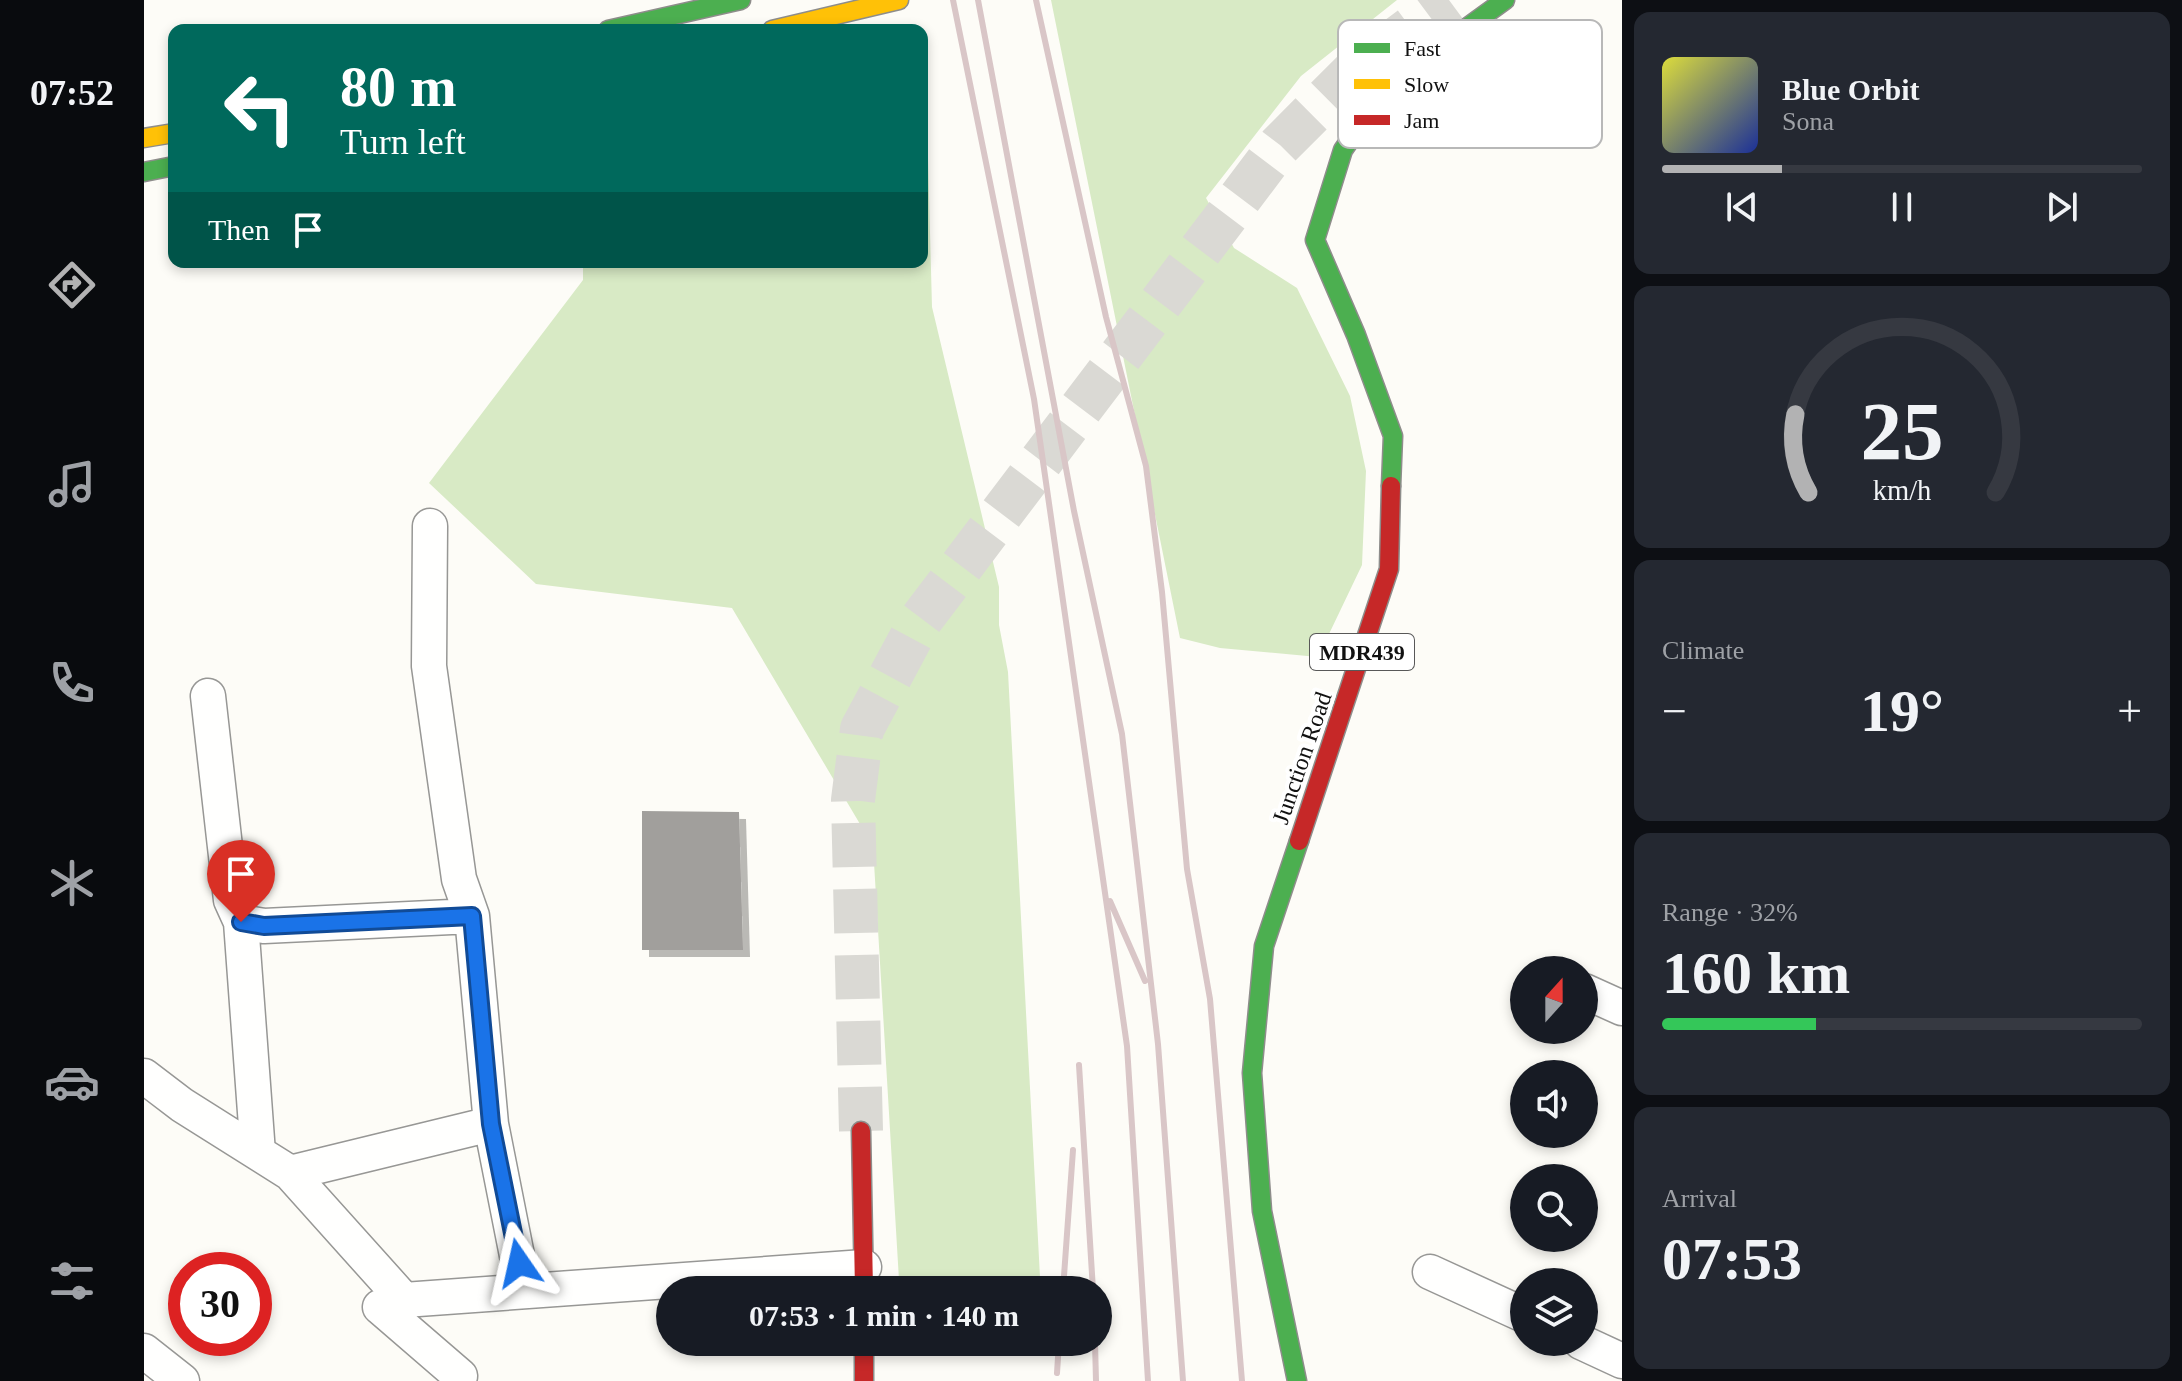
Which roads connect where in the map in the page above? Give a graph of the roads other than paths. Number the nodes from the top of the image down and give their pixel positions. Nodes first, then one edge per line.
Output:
1 (741, 0) edge
2 (899, 0) edge
3 (1505, 0) edge
4 (1477, 20) edge
5 (635, 24) edge
6 (798, 24) edge
7 (168, 134) edge
8 (144, 138) edge
9 (1344, 148) edge
10 (168, 167) edge
11 (144, 172) edge
12 (430, 526) dead end
13 (208, 696) dead end
14 (472, 916) junction
15 (241, 922) junction
16 (1598, 997) edge
17 (1622, 1008) edge
18 (144, 1076) edge
19 (491, 1124) junction
20 (861, 1131) tunnel mouth
21 (258, 1153) junction
22 (290, 1173) junction
23 (1430, 1272) dead end
24 (864, 1276) edge
25 (656, 1286) edge
26 (524, 1291) junction
27 (404, 1300) junction
28 (1510, 1309) edge
29 (1598, 1350) edge
30 (144, 1351) edge
31 (864, 1356) edge
32 (1622, 1361) edge
33 (460, 1376) dead end
34 (182, 1381) edge
35 (864, 1381) edge
36 (1297, 1381) edge

1 - 5 main road
2 - 6 main road
3 - 4 main road, Junction Road / MDR439
7 - 8 main road
9 - 36 main road, Junction Road / MDR439
10 - 11 main road
12 - 14 street
13 - 15 street
14 - 15 street
14 - 19 street
15 - 21 street
16 - 17 street
18 - 21 street
19 - 22 street
19 - 26 street
20 - 24 main road
21 - 22 street
22 - 27 street
23 - 28 street
25 - 26 street
26 - 27 street
27 - 33 street
29 - 32 street
30 - 34 street
31 - 35 main road

